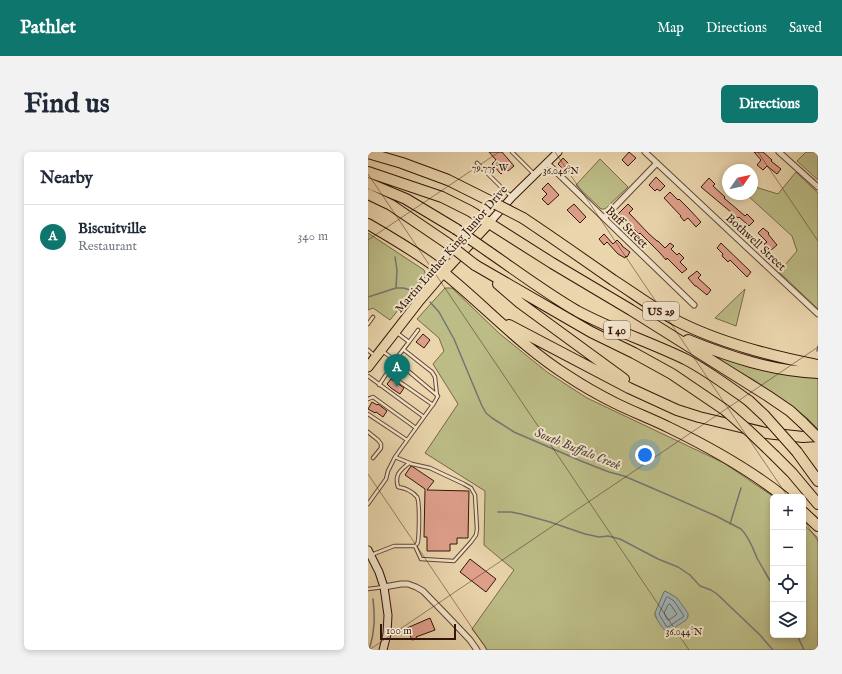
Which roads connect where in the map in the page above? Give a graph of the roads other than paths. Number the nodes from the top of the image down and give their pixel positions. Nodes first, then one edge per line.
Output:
1 (512, 152) edge
2 (558, 152) edge
3 (645, 152) edge
4 (779, 152) edge
5 (368, 153) edge
6 (477, 163) dead end
7 (547, 163) junction
8 (657, 163) junction
9 (368, 172) edge
10 (535, 175) junction
11 (368, 183) edge
12 (818, 187) edge
13 (368, 194) edge
14 (512, 197) junction
15 (604, 218) junction
16 (490, 222) junction
17 (368, 224) edge
18 (475, 265) junction
19 (443, 273) junction
20 (694, 305) dead end
21 (631, 310) junction
22 (489, 313) junction
23 (818, 314) edge
24 (373, 317) dead end
25 (368, 324) edge
26 (418, 330) dead end
27 (395, 332) junction
28 (410, 342) junction
29 (368, 350) edge
30 (404, 350) junction
31 (373, 359) edge
32 (395, 360) junction
33 (818, 365) edge
34 (818, 373) edge
35 (368, 376) edge
36 (380, 385) junction
37 (438, 396) junction
38 (368, 399) edge
39 (654, 399) junction
40 (433, 405) junction
41 (368, 414) edge
42 (424, 417) junction
43 (416, 428) junction
44 (368, 432) edge
45 (818, 437) edge
46 (407, 440) junction
47 (395, 457) junction
48 (373, 458) dead end
49 (409, 463) junction
50 (818, 481) edge
51 (780, 494) edge
52 (368, 504) edge
53 (818, 504) edge
54 (806, 515) edge
55 (818, 526) edge
56 (415, 546) junction
57 (369, 552) edge
58 (384, 587) junction
59 (368, 589) edge
60 (384, 650) edge
61 (477, 650) edge

1 - 10 lane
2 - 7 main road, Martin Luther King Junior Drive
3 - 8 street, Bothwell Street
4 - 12 street
5 - 33 highway, US 29, bridge
6 - 14 lane
7 - 10 main road, Martin Luther King Junior Drive
7 - 15 street, Buff Street
8 - 15 street
8 - 23 street, Bothwell Street
9 - 16 highway
10 - 14 main road, Martin Luther King Junior Drive
11 - 50 highway, I 40, bridge
13 - 18 highway, I 40, bridge
14 - 16 main road, Martin Luther King Junior Drive
15 - 20 street, Buff Street
16 - 19 highway, Martin Luther King Junior Drive
16 - 21 highway
17 - 19 highway
18 - 39 highway
18 - 53 highway, I 40, bridge
19 - 22 highway
19 - 27 highway, Martin Luther King Junior Drive
21 - 34 highway
21 - 45 highway, bridge
22 - 39 highway
22 - 51 highway
24 - 25 lane
26 - 28 lane
27 - 28 lane
27 - 31 highway, Martin Luther King Junior Drive
28 - 30 lane
29 - 31 lane
30 - 32 lane
30 - 37 lane
31 - 32 lane
32 - 37 lane
35 - 36 lane
36 - 40 lane
36 - 42 lane
37 - 40 lane
38 - 43 lane
39 - 45 highway
40 - 42 lane
41 - 46 lane
42 - 43 lane
43 - 46 lane
44 - 48 lane
46 - 47 lane
47 - 49 lane
47 - 52 lane
49 - 56 lane
49 - 56 lane
54 - 55 highway
56 - 57 lane
57 - 58 main road
58 - 59 lane
58 - 60 main road
58 - 61 street

